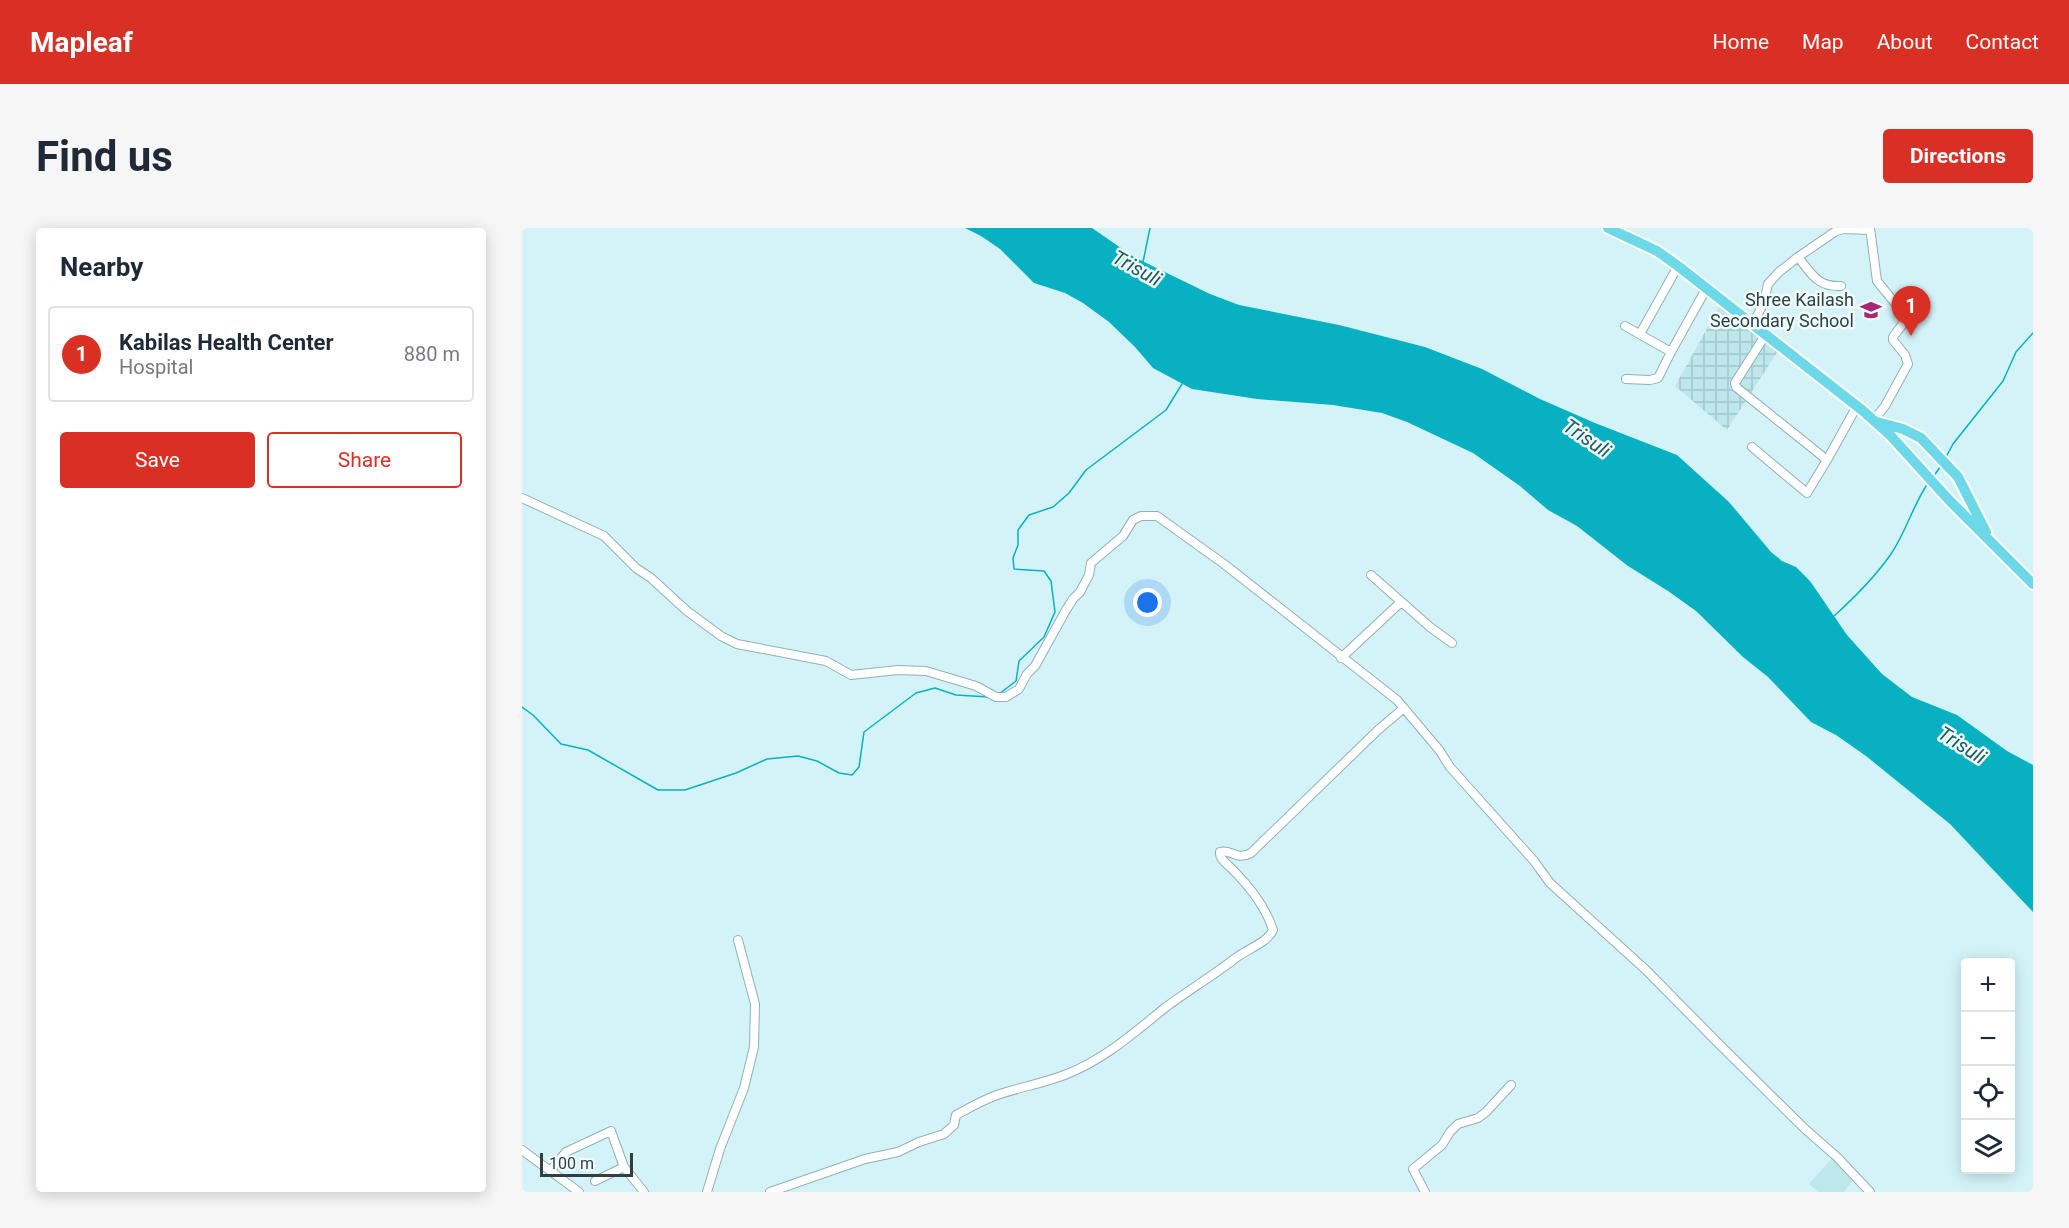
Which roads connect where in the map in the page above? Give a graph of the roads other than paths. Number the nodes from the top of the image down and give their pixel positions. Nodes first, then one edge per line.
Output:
1 (1608, 228) edge
2 (1870, 229) edge
3 (1798, 257) junction
4 (1678, 266) junction
5 (1841, 286) dead end
6 (1706, 289) junction
7 (1753, 324) junction
8 (1625, 326) dead end
9 (1640, 334) junction
10 (1766, 334) junction
11 (1671, 352) junction
12 (1626, 379) dead end
13 (1857, 406) junction
14 (1873, 421) junction
15 (1752, 447) dead end
16 (1827, 460) junction
17 (522, 498) edge
18 (1990, 540) junction
19 (1371, 575) dead end
20 (2033, 584) edge
21 (1401, 602) junction
22 (1452, 643) dead end
23 (1341, 658) junction
24 (1404, 708) junction
25 (738, 940) dead end
26 (1511, 1085) dead end
27 (522, 1150) edge
28 (624, 1167) junction
29 (551, 1170) junction
30 (596, 1181) dead end
31 (579, 1192) edge
32 (644, 1192) edge
33 (706, 1192) edge
34 (770, 1192) edge
35 (1425, 1192) edge
36 (1870, 1192) edge

1 - 4 highway
2 - 3 street
2 - 14 street
3 - 5 street
3 - 7 street
4 - 6 highway
4 - 9 street
6 - 7 highway
6 - 11 street
7 - 10 highway
8 - 9 street
9 - 11 street
10 - 13 highway
10 - 16 street
11 - 12 street
13 - 14 highway
13 - 16 street
14 - 18 highway
14 - 18 highway
15 - 16 street
17 - 23 street
18 - 20 highway
19 - 21 street
21 - 22 street
21 - 23 street
23 - 24 street
24 - 34 street
24 - 36 street
25 - 33 street
26 - 35 street
27 - 29 street
28 - 29 street
28 - 30 street
28 - 32 street
29 - 31 street

